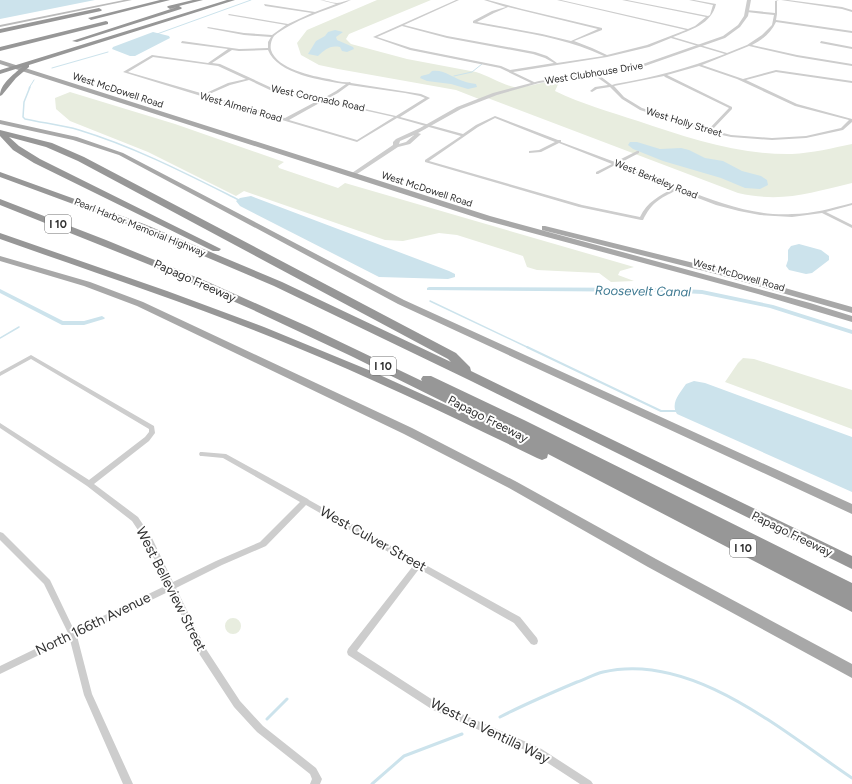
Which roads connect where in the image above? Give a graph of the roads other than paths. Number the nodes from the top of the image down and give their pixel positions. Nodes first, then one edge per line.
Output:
1 (121, 0) edge
2 (130, 0) edge
3 (147, 0) edge
4 (167, 0) edge
5 (200, 0) edge
6 (209, 0) edge
7 (232, 0) edge
8 (321, 0) edge
9 (350, 0) edge
10 (458, 0) edge
11 (485, 0) edge
12 (558, 0) edge
13 (623, 0) edge
14 (690, 0) edge
15 (749, 0) edge
16 (778, 0) edge
17 (782, 0) edge
18 (339, 4) junction
19 (265, 5) dead end
20 (508, 7) junction
21 (747, 11) junction
22 (852, 11) edge
23 (317, 13) junction
24 (110, 14) junction
25 (776, 14) junction
26 (229, 15) dead end
27 (708, 17) junction
28 (124, 18) dead end
29 (86, 20) dead end
30 (775, 21) junction
31 (109, 22) dead end
32 (0, 25) edge
33 (289, 25) junction
34 (402, 25) junction
35 (208, 28) dead end
36 (35, 30) dead end
37 (689, 30) junction
38 (0, 31) edge
39 (852, 32) edge
40 (12, 36) dead end
41 (273, 36) junction
42 (670, 37) junction
43 (0, 38) edge
44 (572, 41) junction
45 (182, 42) dead end
46 (821, 42) dead end
47 (749, 44) junction
48 (701, 46) junction
49 (0, 48) edge
50 (852, 48) edge
51 (231, 49) junction
52 (270, 49) junction
53 (728, 54) junction
54 (607, 56) junction
55 (0, 57) edge
56 (0, 62) edge
57 (208, 64) junction
58 (557, 64) junction
59 (852, 64) edge
60 (700, 65) junction
61 (20, 66) junction
62 (511, 71) junction
63 (0, 72) edge
64 (125, 72) joint
65 (595, 74) junction
66 (666, 76) junction
67 (248, 79) junction
68 (743, 80) junction
69 (852, 82) edge
70 (350, 83) junction
71 (534, 84) junction
72 (612, 86) junction
73 (592, 91) dead end
74 (0, 94) edge
75 (203, 96) junction
76 (322, 100) junction
77 (398, 117) junction
78 (285, 120) junction
79 (852, 120) edge
80 (0, 122) edge
81 (428, 125) junction
82 (709, 131) junction
83 (0, 132) edge
84 (463, 135) junction
85 (560, 141) junction
86 (530, 152) dead end
87 (638, 152) dead end
88 (616, 163) junction
89 (355, 173) junction
90 (597, 173) dead end
91 (0, 174) edge
92 (677, 188) junction
93 (0, 196) edge
94 (0, 202) edge
95 (852, 204) edge
96 (0, 207) edge
97 (823, 212) junction
98 (852, 227) edge
99 (0, 236) edge
100 (116, 247) junction
101 (0, 258) edge
102 (278, 284) junction
103 (852, 310) edge
104 (852, 318) edge
105 (0, 374) edge
106 (472, 377) junction
107 (0, 425) edge
108 (202, 454) dead end
109 (90, 484) junction
110 (644, 497) junction
111 (306, 501) junction
112 (852, 509) edge
113 (0, 535) edge
114 (852, 563) edge
115 (419, 564) junction
116 (171, 586) junction
117 (852, 590) edge
118 (852, 605) edge
119 (72, 634) junction
120 (534, 641) dead end
121 (0, 670) edge
122 (852, 671) edge
123 (316, 782) edge
124 (128, 784) edge
125 (588, 784) edge

1 - 32 main road
2 - 32 main road
3 - 38 highway
4 - 24 highway
5 - 28 highway
6 - 74 highway
7 - 63 highway
8 - 18 street
9 - 18 street
10 - 34 street
11 - 20 street
12 - 37 street
13 - 27 street
14 - 27 street
15 - 21 street, West Clubhouse Drive
16 - 25 street
17 - 22 street
18 - 23 street
19 - 23 street
20 - 44 street
20 - 44 street
21 - 25 street
21 - 48 street, West Clubhouse Drive
23 - 33 street
24 - 29 highway
24 - 36 highway
25 - 30 street
26 - 33 street
27 - 37 street
30 - 39 street
30 - 47 street
31 - 49 highway
33 - 41 street
34 - 58 street
34 - 62 street
35 - 41 street
37 - 42 street
40 - 43 highway
41 - 52 street
42 - 48 street
42 - 54 street
44 - 54 street
45 - 51 street
46 - 50 street
47 - 53 street
47 - 59 street
48 - 53 street
48 - 65 street, West Clubhouse Drive
51 - 52 street
51 - 57 street
52 - 70 street
53 - 60 street
54 - 58 street
55 - 61 main road, West McDowell Road
56 - 61 main road, West McDowell Road
57 - 64 street, West Coronado Road
57 - 67 street, West Coronado Road
58 - 62 street
60 - 66 street
60 - 68 street
61 - 89 main road, West McDowell Road
62 - 71 street
64 - 75 street, West Almeria Road
65 - 71 street, West Clubhouse Drive
65 - 72 street, West Holly Street
66 - 72 street
66 - 82 street
67 - 75 street
67 - 76 street, West Coronado Road
68 - 69 street
68 - 79 street
70 - 76 street
70 - 77 street
71 - 81 street, West Clubhouse Drive
72 - 73 street
72 - 82 street, West Holly Street
75 - 78 street, West Almeria Road
76 - 77 street, West Coronado Road
76 - 78 street
77 - 78 street, West Almeria Road
77 - 81 street, West Coronado Road
79 - 82 street, West Holly Street
80 - 112 main road
81 - 84 street, West Coronado Road
81 - 89 street, West Clubhouse Drive
83 - 102 highway
83 - 106 highway
84 - 85 street, West Berkeley Road
84 - 92 street
85 - 86 street
85 - 88 street, West Berkeley Road
87 - 88 street
88 - 90 street
88 - 92 street, West Berkeley Road
89 - 103 main road, West McDowell Road
89 - 104 main road, West McDowell Road
91 - 102 highway, Pearl Harbor Memorial Highway / I 10
92 - 97 street, West Berkeley Road
93 - 117 highway
94 - 100 highway, I 10
95 - 97 street, West Berkeley Road
96 - 100 highway
97 - 98 street
99 - 110 highway
100 - 110 highway, Papago Freeway / I 10
101 - 122 main road
102 - 106 highway, Papago Freeway / I 10
105 - 109 street
106 - 114 highway, Papago Freeway / I 10
107 - 109 street, West Belleview Street
108 - 111 street, West Culver Street
109 - 116 street, West Belleview Street
110 - 118 highway, Papago Freeway / I 10
111 - 115 street, West Culver Street
111 - 116 street, North 166th Avenue
113 - 119 street
115 - 120 street, West Culver Street
115 - 125 street, West La Ventilla Way
116 - 119 street, North 166th Avenue
116 - 123 street, West Belleview Street
119 - 121 street, North 166th Avenue
119 - 124 street

